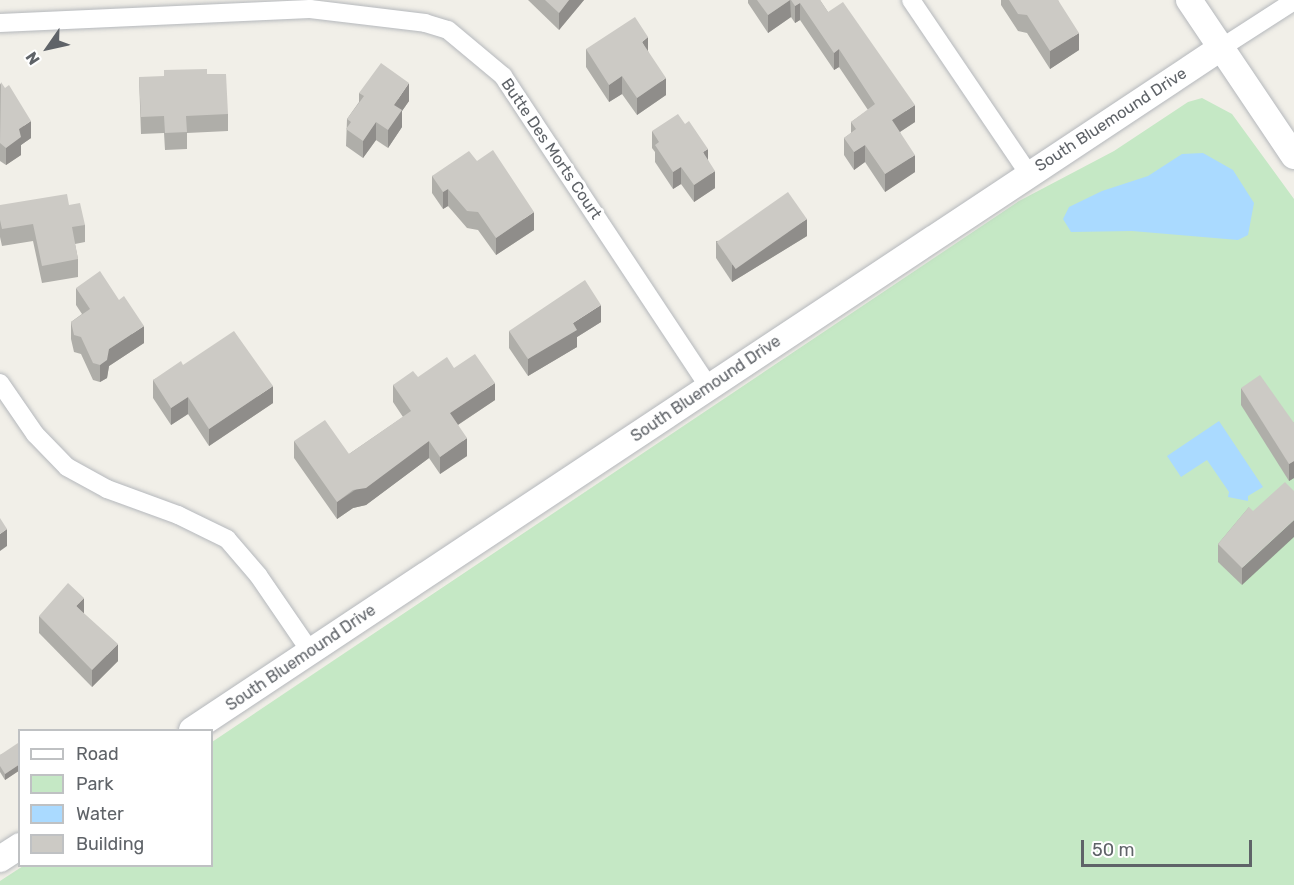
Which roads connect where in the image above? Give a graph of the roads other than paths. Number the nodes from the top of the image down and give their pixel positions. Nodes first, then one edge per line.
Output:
1 (911, 0) edge
2 (1189, 0) edge
3 (1294, 1) edge
4 (0, 23) edge
5 (1221, 48) junction
6 (1294, 156) edge
7 (1028, 173) junction
8 (0, 383) edge
9 (709, 387) junction
10 (310, 651) junction
11 (193, 729) edge
12 (18, 847) edge
13 (0, 859) edge

1 - 7 street
2 - 5 main road
3 - 5 street
4 - 9 street, Butte Des Morts Court
5 - 6 main road
5 - 7 main road, South Bluemound Drive
7 - 9 main road, South Bluemound Drive
8 - 10 street
9 - 10 main road, South Bluemound Drive
10 - 11 main road, South Bluemound Drive
12 - 13 main road

